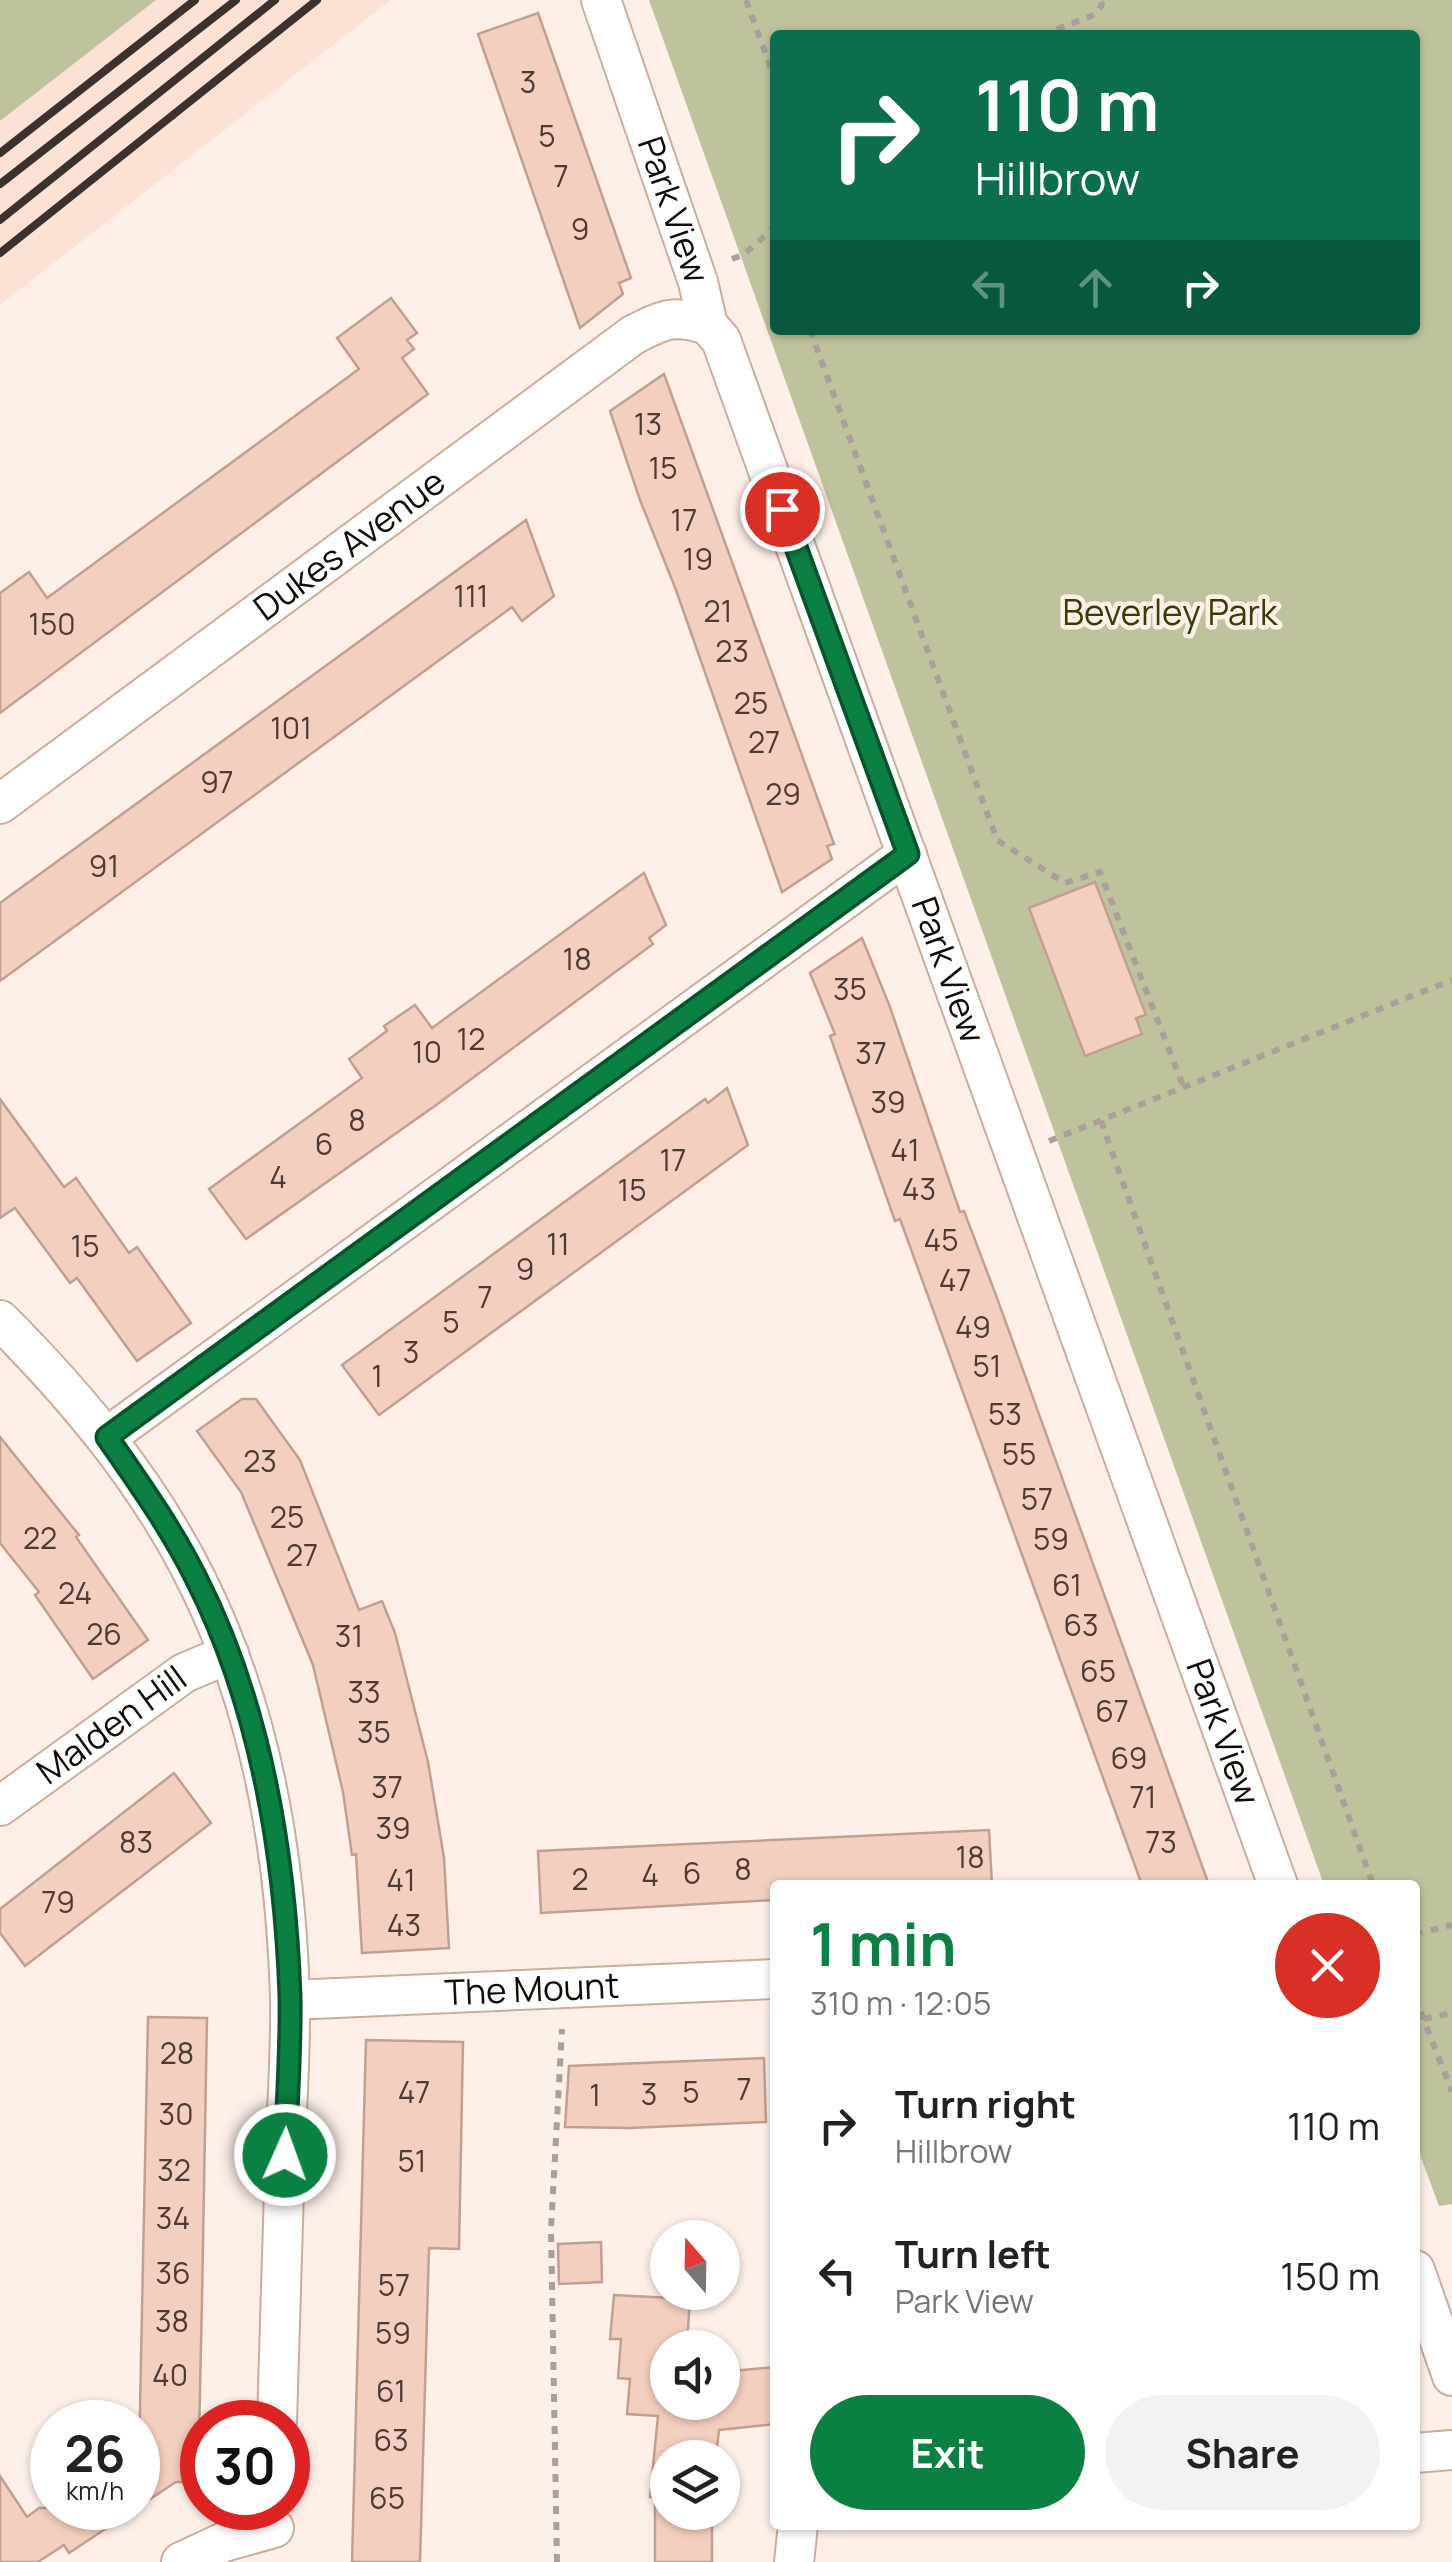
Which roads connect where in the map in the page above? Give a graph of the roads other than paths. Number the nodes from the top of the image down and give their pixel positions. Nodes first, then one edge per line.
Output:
1 (600, 0) edge
2 (708, 324) junction
3 (0, 804) edge
4 (908, 854) junction
5 (0, 1320) edge
6 (107, 1437) junction
7 (229, 1654) junction
8 (0, 1806) edge
9 (1276, 1880) edge
10 (770, 1979) edge
11 (290, 2000) junction
12 (1420, 2284) edge
13 (1452, 2376) edge
14 (279, 2400) edge
15 (1452, 2450) edge
16 (1420, 2452) edge
17 (797, 2530) edge
18 (274, 2532) edge
19 (181, 2562) edge
20 (794, 2562) edge

1 - 2 street, Park View
2 - 3 street, Dukes Avenue
2 - 4 street, Park View
4 - 6 street
4 - 9 street, Park View
5 - 6 street
6 - 7 street
7 - 8 street, Malden Hill
7 - 11 street
10 - 11 street, The Mount
11 - 14 street
12 - 13 street
15 - 16 street
17 - 20 street
18 - 19 street

